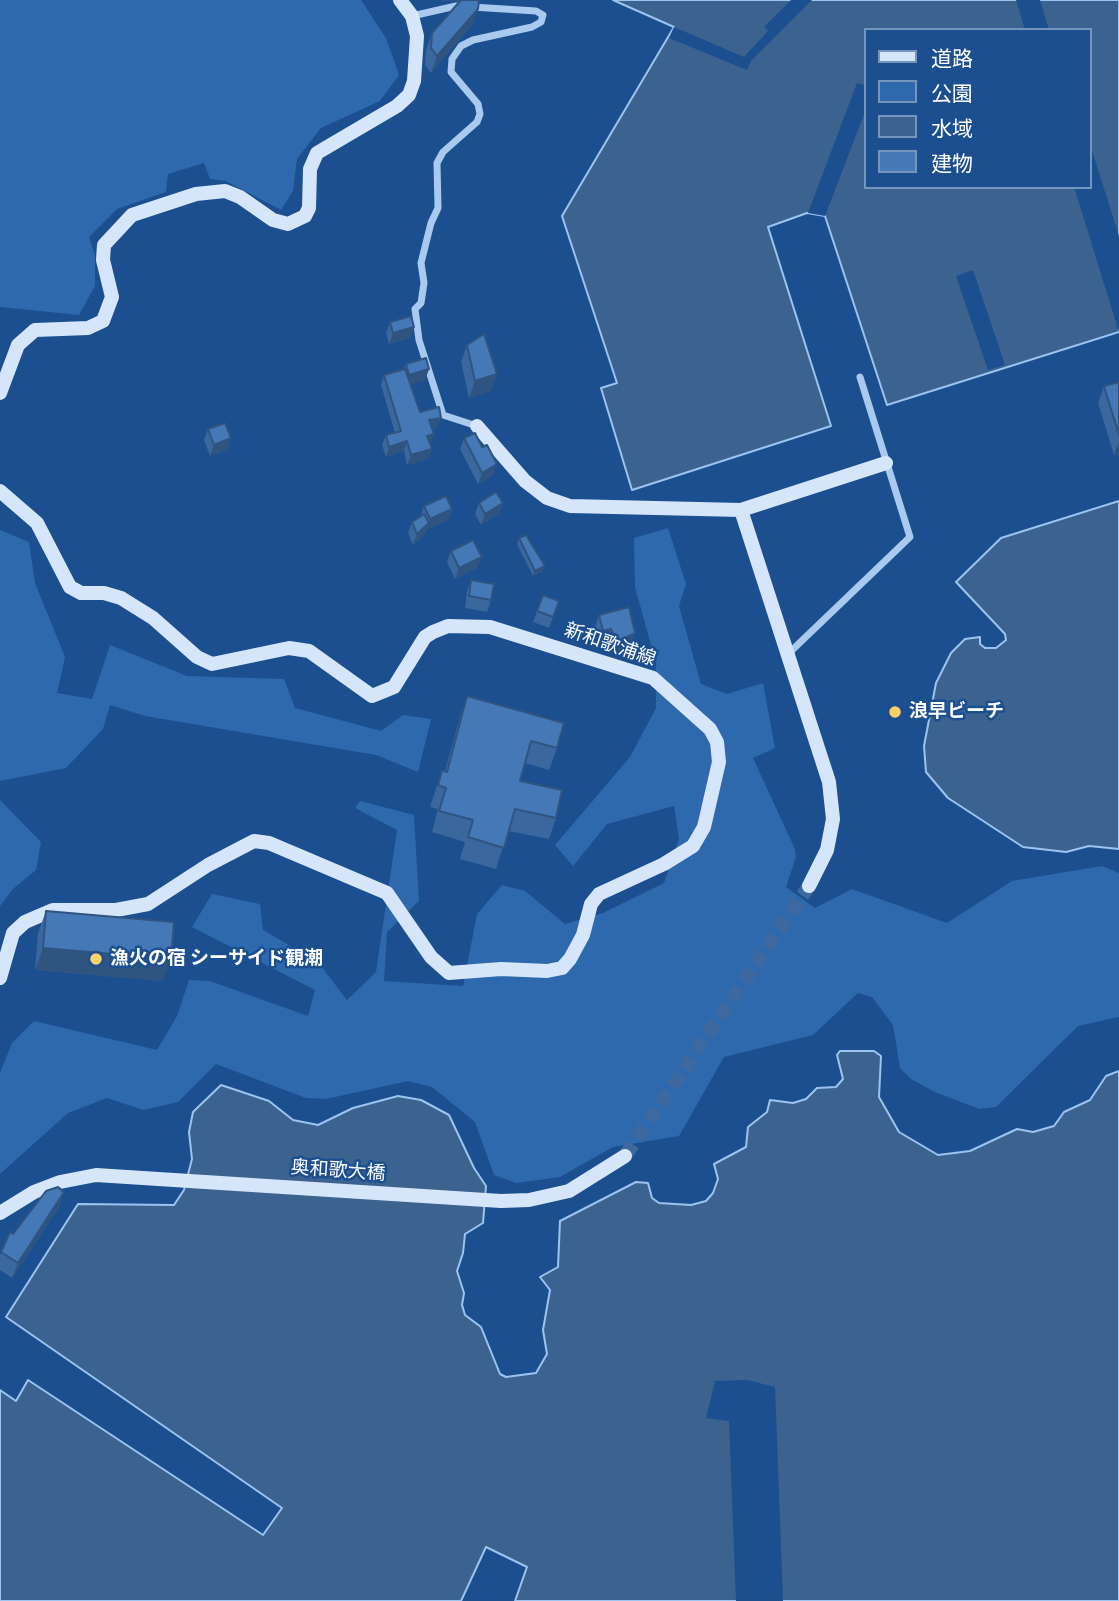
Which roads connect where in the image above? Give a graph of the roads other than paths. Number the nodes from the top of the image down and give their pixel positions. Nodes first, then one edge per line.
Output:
1 (400, 0) edge
2 (412, 16) junction
3 (860, 377) dead end
4 (0, 393) edge
5 (477, 426) joint
6 (886, 463) junction
7 (0, 491) edge
8 (741, 510) junction
9 (788, 654) junction
10 (809, 886) tunnel mouth
11 (0, 978) edge
12 (625, 1156) tunnel mouth
13 (0, 1213) edge

1 - 2 main road
2 - 4 main road
2 - 5 street
3 - 6 street
5 - 8 main road
6 - 8 main road
6 - 9 street
7 - 11 main road, 新和歌浦線
8 - 9 main road
9 - 10 main road
12 - 13 main road, 奥和歌大橋

